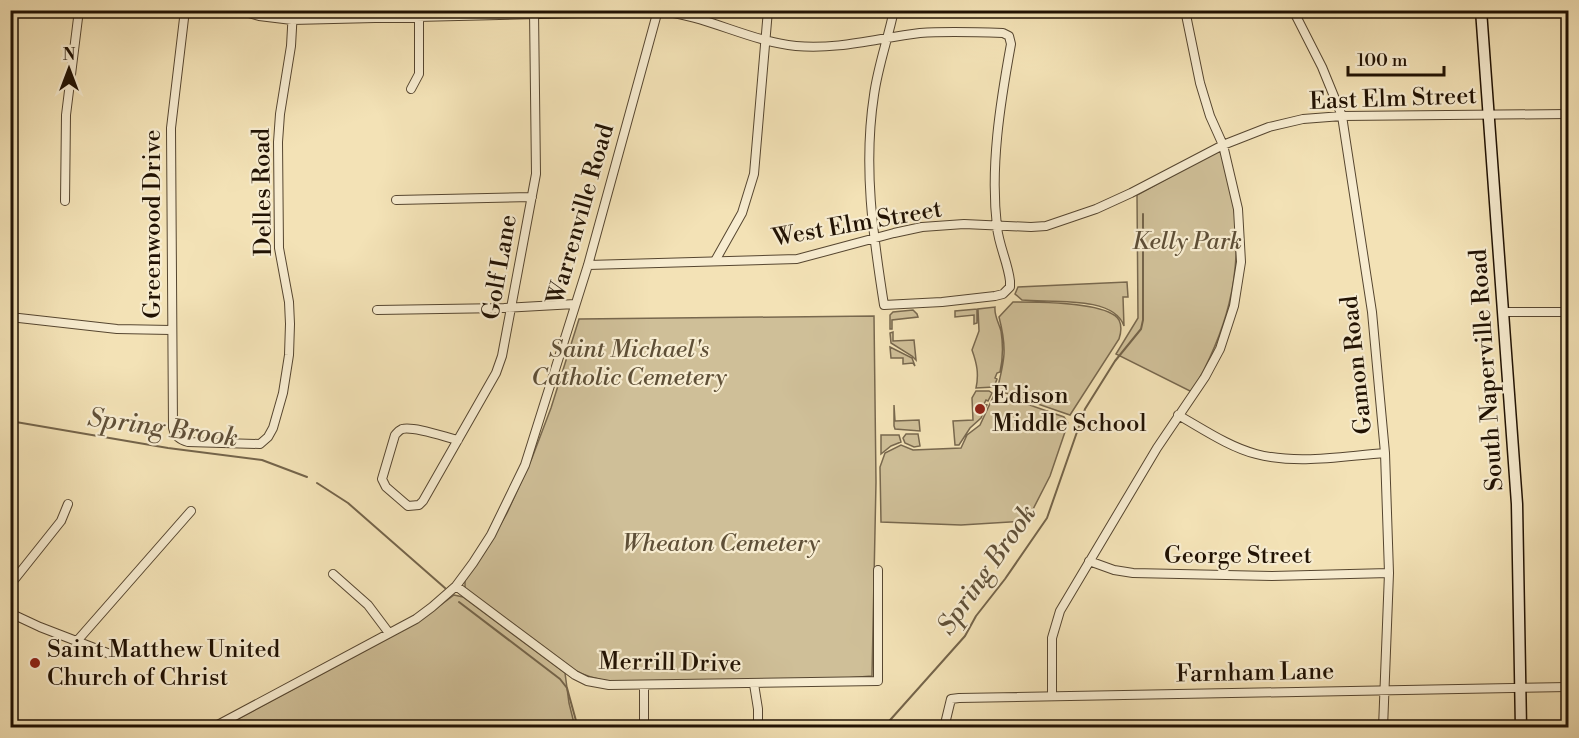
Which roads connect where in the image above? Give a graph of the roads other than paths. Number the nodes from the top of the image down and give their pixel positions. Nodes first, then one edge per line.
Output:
1 (79, 10) edge
2 (185, 10) edge
3 (238, 10) edge
4 (293, 10) edge
5 (768, 10) edge
6 (894, 10) edge
7 (1185, 10) edge
8 (1293, 10) edge
9 (1481, 10) edge
10 (658, 11) edge
11 (534, 12) edge
12 (419, 17) junction
13 (292, 20) junction
14 (887, 38) junction
15 (765, 40) junction
16 (411, 89) dead end
17 (1488, 114) junction
18 (1569, 114) edge
19 (1342, 116) junction
20 (1223, 145) junction
21 (532, 197) junction
22 (396, 200) dead end
23 (65, 201) dead end
24 (996, 225) junction
25 (873, 238) junction
26 (715, 261) junction
27 (588, 265) junction
28 (575, 304) junction
29 (512, 307) junction
30 (377, 310) dead end
31 (1503, 312) junction
32 (1569, 312) edge
33 (10, 316) edge
34 (171, 330) junction
35 (1178, 415) junction
36 (177, 437) joint
37 (458, 440) junction
38 (1385, 453) junction
39 (68, 504) dead end
40 (191, 511) dead end
41 (1089, 561) junction
42 (878, 570) dead end
43 (1389, 573) junction
44 (333, 574) dead end
45 (10, 585) edge
46 (456, 586) junction
47 (10, 613) edge
48 (389, 633) junction
49 (77, 642) junction
50 (110, 654) dead end
51 (754, 684) junction
52 (644, 685) junction
53 (1521, 687) junction
54 (1569, 687) edge
55 (1384, 689) junction
56 (1052, 696) junction
57 (212, 728) edge
58 (644, 728) edge
59 (758, 728) edge
60 (944, 728) edge
61 (1383, 728) edge
62 (1521, 728) edge

1 - 23 street
2 - 34 street, Greenwood Drive
3 - 13 street
4 - 13 street, Delles Road
5 - 15 street
6 - 14 street
7 - 20 street
8 - 19 street, Gamon Road
9 - 17 main road, South Naperville Road
10 - 11 street
10 - 15 street
10 - 27 street, Warrenville Road
11 - 12 street
11 - 21 street, Golf Lane
12 - 13 street
12 - 16 street
13 - 36 street, Delles Road
14 - 15 street
14 - 24 street
14 - 25 street
15 - 26 street
17 - 18 street, East Elm Street
17 - 19 street, East Elm Street
17 - 31 main road, South Naperville Road
19 - 20 street, East Elm Street
19 - 38 street, Gamon Road
20 - 24 street, West Elm Street
20 - 35 street
21 - 22 street
21 - 29 street, Golf Lane
24 - 25 street, West Elm Street
24 - 25 street
25 - 26 street, West Elm Street
26 - 27 street, West Elm Street
27 - 28 street, Warrenville Road
28 - 29 street
28 - 46 street, Warrenville Road
29 - 30 street
29 - 37 street, Golf Lane
31 - 32 street
31 - 53 main road, South Naperville Road
33 - 34 street
34 - 36 street, Greenwood Drive
35 - 38 street
35 - 41 street
37 - 37 street, Golf Lane
38 - 43 street, Gamon Road
39 - 45 street
40 - 49 street
41 - 43 street, George Street
41 - 56 street
42 - 51 street, Merrill Drive
43 - 55 street, Gamon Road
44 - 48 street
46 - 48 street, Warrenville Road
46 - 52 street, Merrill Drive
47 - 49 street
48 - 57 street, Warrenville Road
49 - 50 street
51 - 52 street, Merrill Drive
51 - 59 street
52 - 58 street
53 - 54 street, Farnham Lane
53 - 55 street, Farnham Lane
53 - 62 main road, South Naperville Road
55 - 56 street, Farnham Lane
55 - 61 street, Gamon Road
56 - 60 street, Farnham Lane

